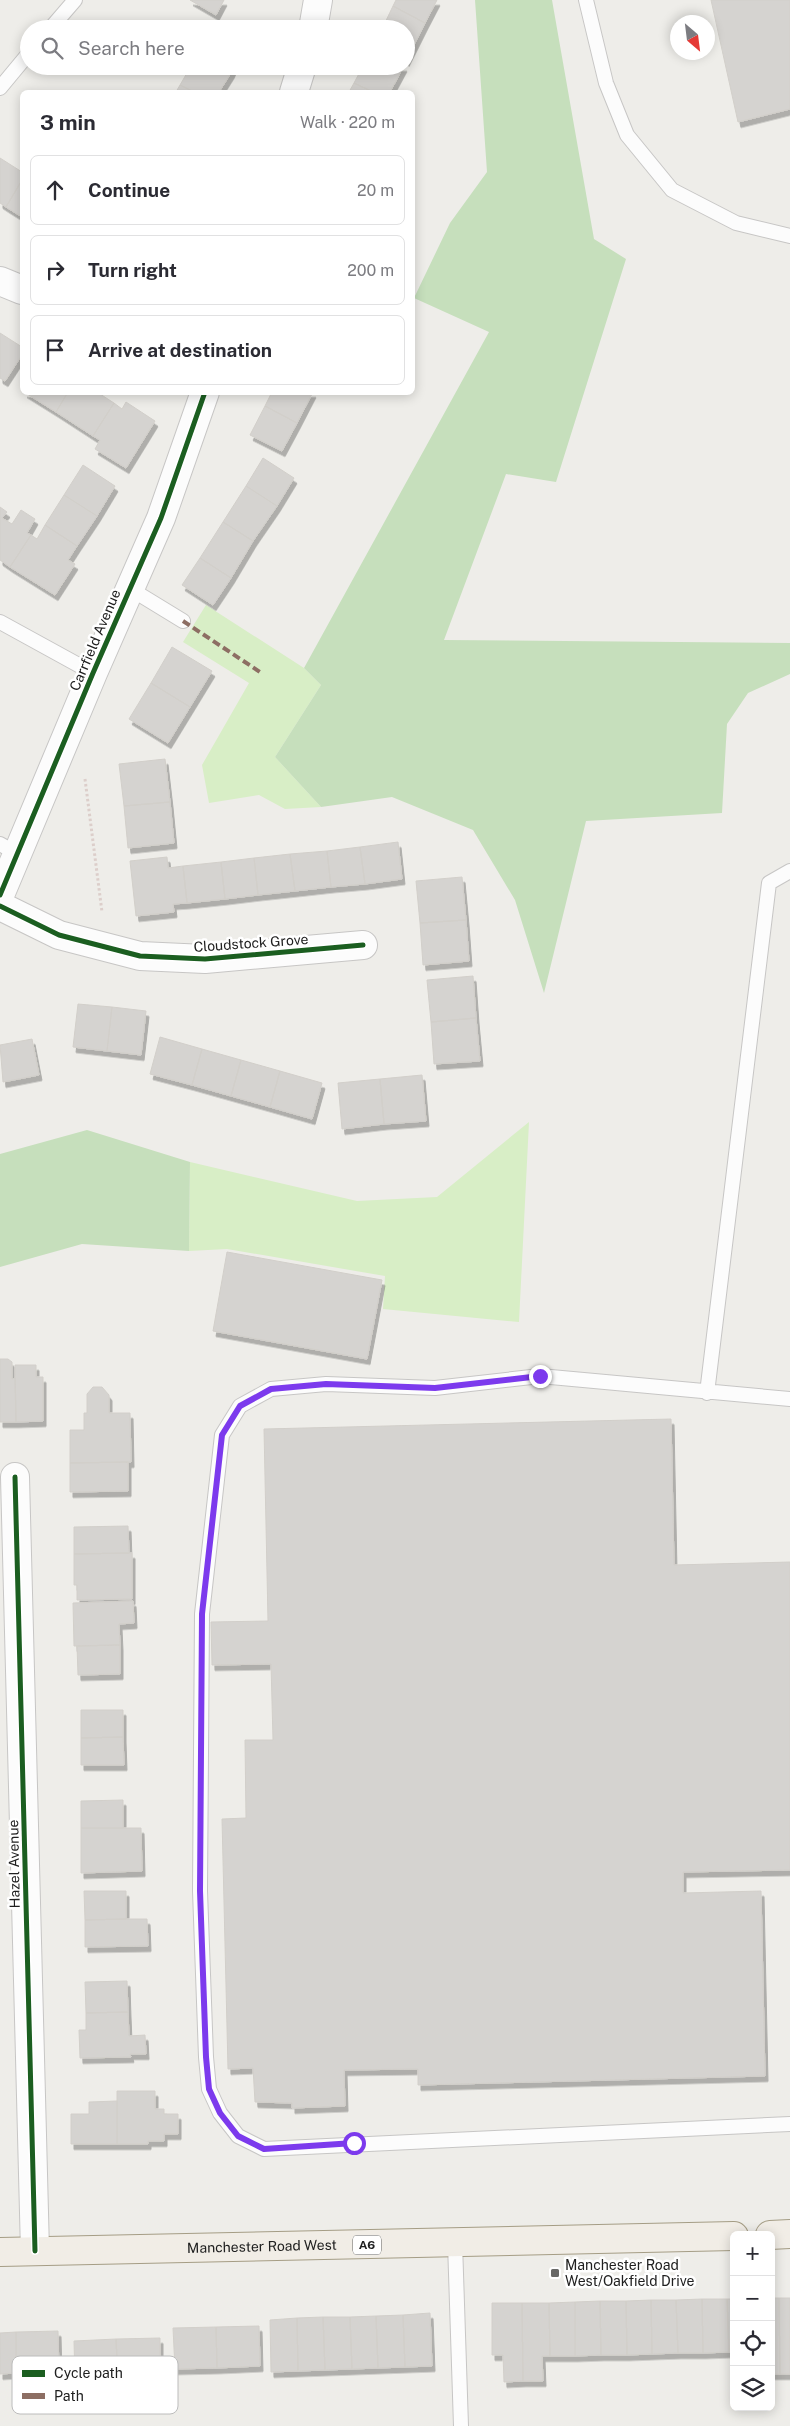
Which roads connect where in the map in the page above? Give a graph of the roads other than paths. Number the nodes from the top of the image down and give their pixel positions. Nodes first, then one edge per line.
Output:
1 (75, 0) edge
2 (318, 0) edge
3 (586, 0) edge
4 (58, 20) edge
5 (315, 20) edge
6 (20, 64) edge
7 (299, 75) edge
8 (0, 88) edge
9 (295, 90) edge
10 (790, 236) edge
11 (0, 281) edge
12 (20, 289) edge
13 (204, 395) edge
14 (129, 588) junction
15 (183, 621) dead end
16 (0, 622) edge
17 (93, 673) junction
18 (8, 849) edge
19 (790, 871) edge
20 (0, 894) edge
21 (0, 906) edge
22 (362, 945) dead end
23 (707, 1393) junction
24 (790, 1399) edge
25 (15, 1477) dead end
26 (10, 1626) edge
27 (790, 2124) edge
28 (790, 2234) edge
29 (775, 2235) edge
30 (730, 2236) edge
31 (455, 2243) junction
32 (35, 2251) junction
33 (0, 2252) edge
34 (461, 2426) edge

1 - 4 lane
2 - 5 street
3 - 10 lane
6 - 8 lane
7 - 9 street
11 - 12 street
13 - 14 street, Carrfield Avenue
14 - 15 lane
14 - 17 street, Carrfield Avenue
16 - 17 lane
17 - 18 street, Carrfield Avenue
18 - 20 street, Carrfield Avenue
19 - 23 lane
21 - 22 street, Cloudstock Grove
23 - 24 lane
23 - 27 lane
25 - 26 street, Hazel Avenue
26 - 32 street, Hazel Avenue
28 - 29 main road
30 - 31 main road, Manchester Road West / A6
31 - 32 main road, Manchester Road West / A6
31 - 34 lane
32 - 33 main road, Manchester Road West / A6

